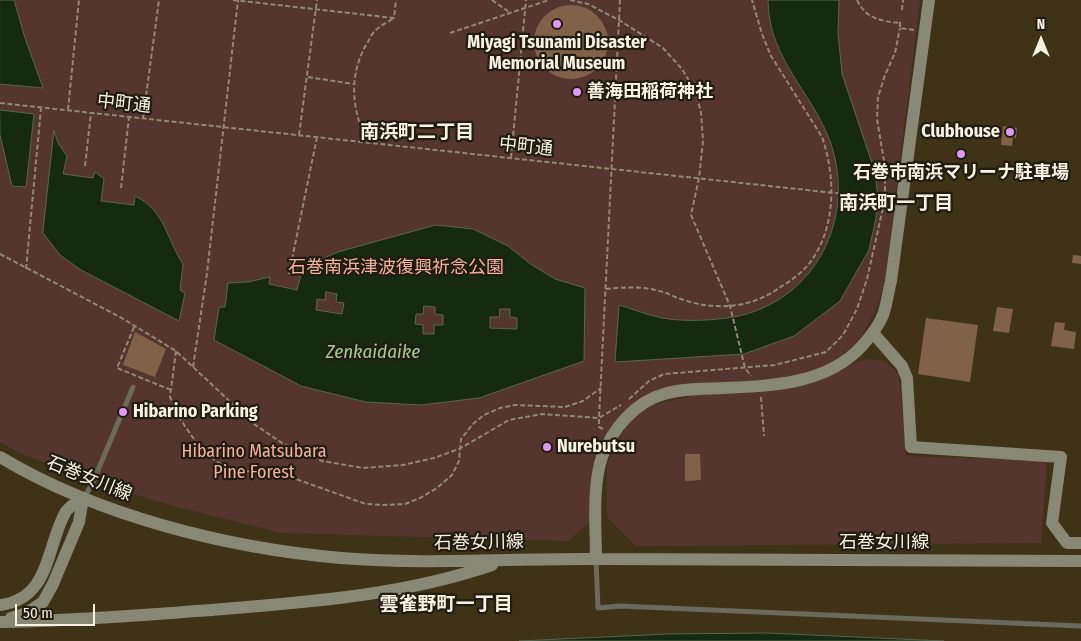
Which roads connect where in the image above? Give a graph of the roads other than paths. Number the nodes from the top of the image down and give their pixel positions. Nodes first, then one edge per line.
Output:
1 (929, 0) edge
2 (873, 333) junction
3 (133, 387) dead end
4 (0, 456) edge
5 (83, 498) junction
6 (1081, 543) edge
7 (596, 559) junction
8 (1081, 561) edge
9 (501, 562) junction
10 (0, 604) edge
11 (0, 621) edge
12 (1081, 626) edge

1 - 2 street
2 - 6 street
2 - 7 street
3 - 5 lane
4 - 5 street, 石巻女川線
5 - 9 street, 石巻女川線
5 - 10 street
5 - 11 street
7 - 8 street, 石巻女川線
7 - 9 street, 石巻女川線
7 - 12 lane
9 - 11 street

